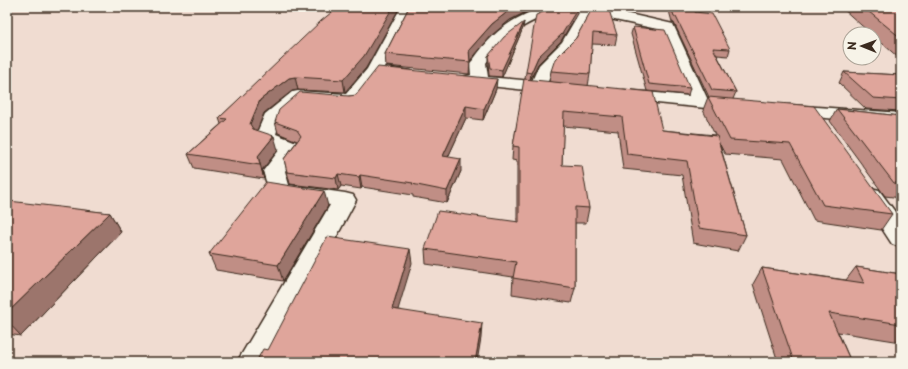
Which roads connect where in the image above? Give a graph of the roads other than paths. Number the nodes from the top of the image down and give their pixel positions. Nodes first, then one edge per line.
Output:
1 (407, 7) edge
2 (556, 7) edge
3 (565, 7) edge
4 (587, 11) junction
5 (374, 71) junction
6 (420, 75) edge
7 (450, 78) edge
8 (480, 81) junction
9 (538, 86) junction
10 (570, 90) edge
11 (609, 93) edge
12 (701, 102) junction
13 (747, 108) edge
14 (777, 110) edge
15 (813, 112) junction
16 (901, 119) edge
17 (826, 131) edge
18 (861, 180) edge
19 (901, 238) edge
20 (253, 362) edge

1 - 5 street
2 - 8 street
3 - 4 street
4 - 9 street
4 - 12 street
5 - 6 street
5 - 20 street
7 - 8 street
8 - 9 street
9 - 10 street
11 - 12 street
12 - 13 street
14 - 15 street
15 - 16 street
15 - 17 street
18 - 19 street

